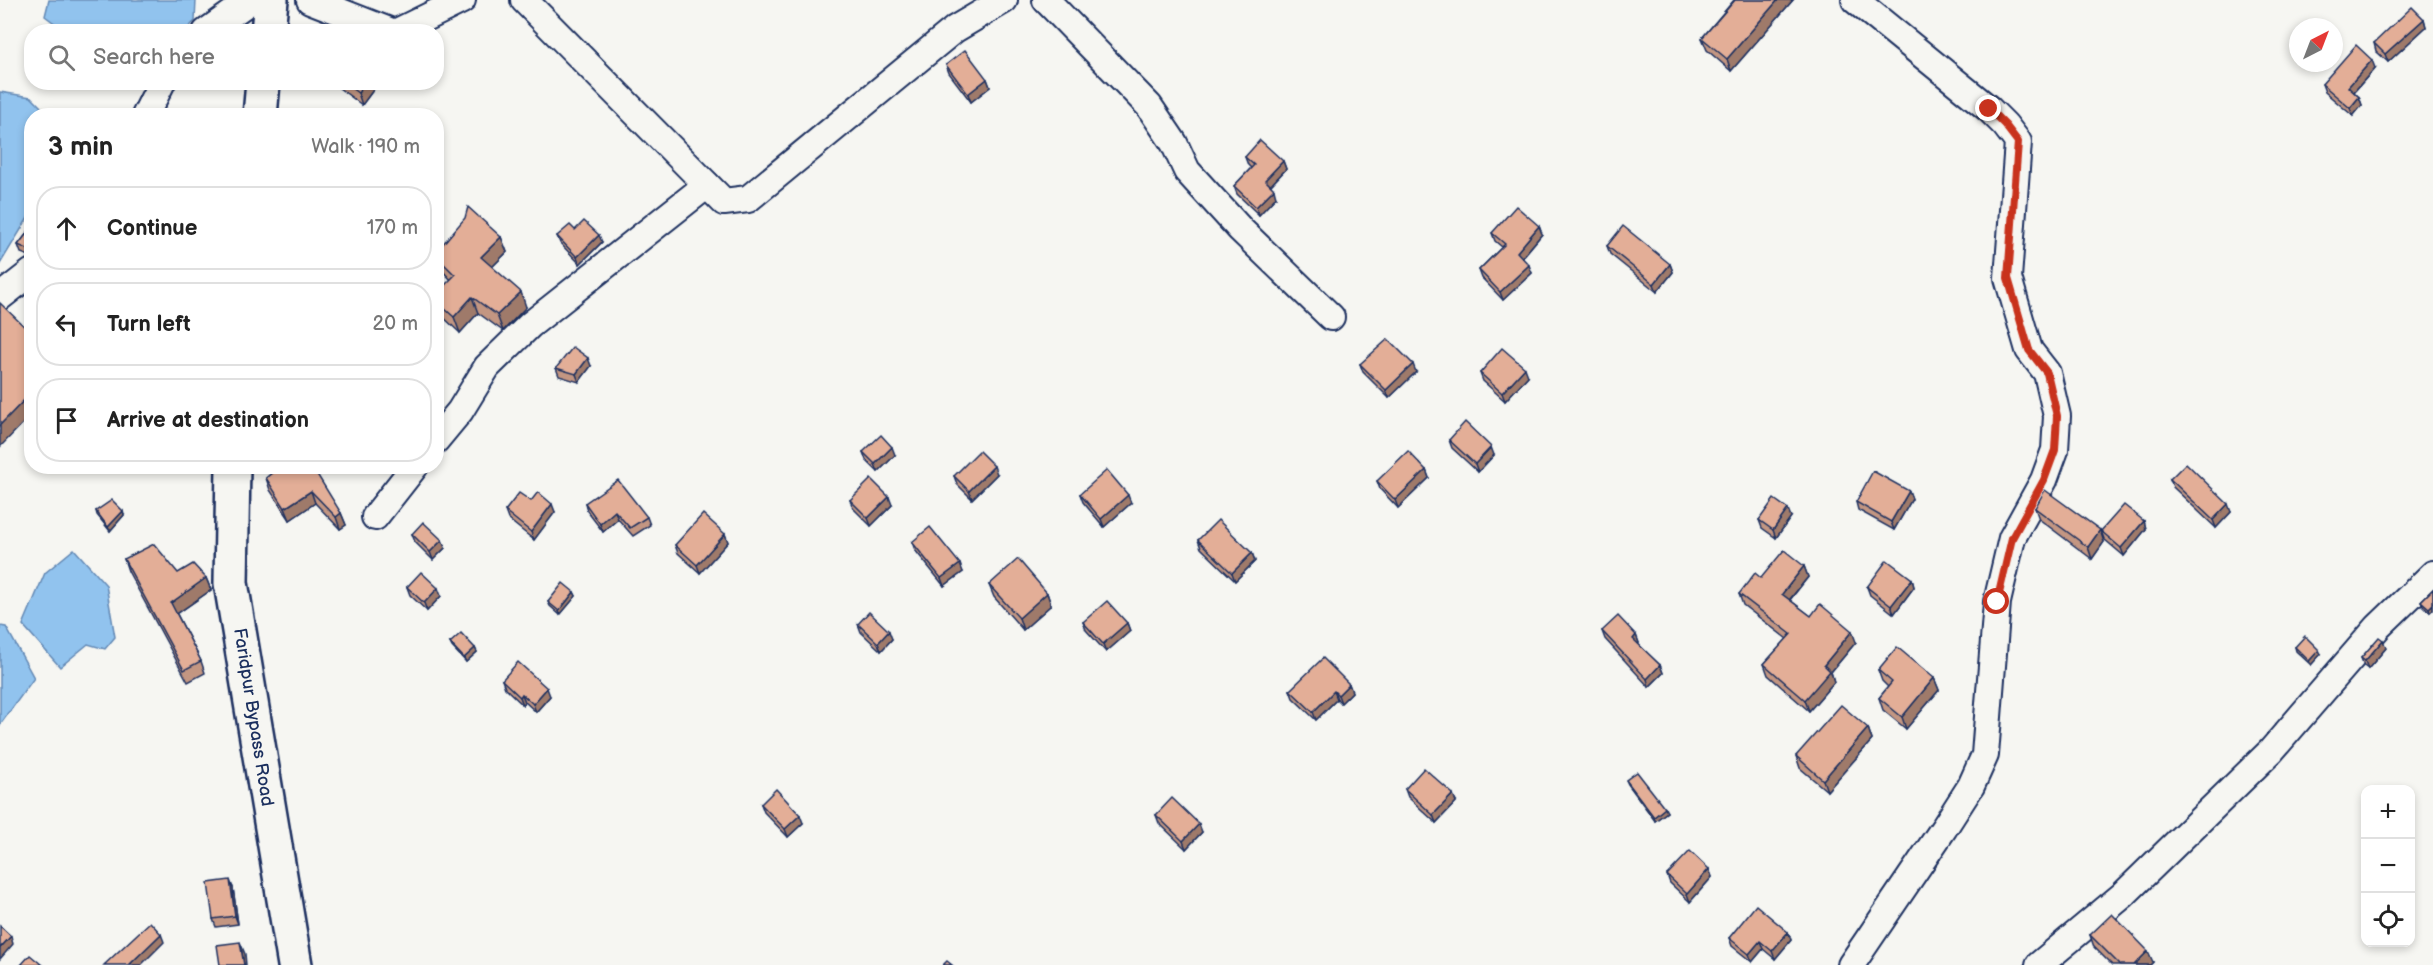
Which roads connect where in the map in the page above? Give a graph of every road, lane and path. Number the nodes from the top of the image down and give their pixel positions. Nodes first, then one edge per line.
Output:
1 (251, 0) edge
2 (271, 0) edge
3 (310, 0) edge
4 (462, 0) edge
5 (524, 0) edge
6 (1004, 0) edge
7 (1046, 0) edge
8 (1855, 0) edge
9 (217, 24) edge
10 (269, 24) edge
11 (372, 24) edge
12 (413, 24) edge
13 (158, 90) edge
14 (262, 90) edge
15 (149, 108) edge
16 (261, 108) edge
17 (707, 185) junction
18 (24, 278) edge
19 (0, 297) edge
20 (1331, 317) dead end
21 (444, 430) edge
22 (233, 474) edge
23 (409, 474) edge
24 (375, 517) dead end
25 (2433, 574) edge
26 (295, 965) edge
27 (1851, 965) edge
28 (2039, 965) edge

1 - 9 street
2 - 10 highway
3 - 11 street
4 - 12 street
5 - 17 street
6 - 17 street
7 - 20 street
8 - 27 street
13 - 15 street
14 - 16 highway
17 - 21 street
18 - 19 street
22 - 26 highway, Faridpur Bypass Road
23 - 24 street
25 - 28 street

